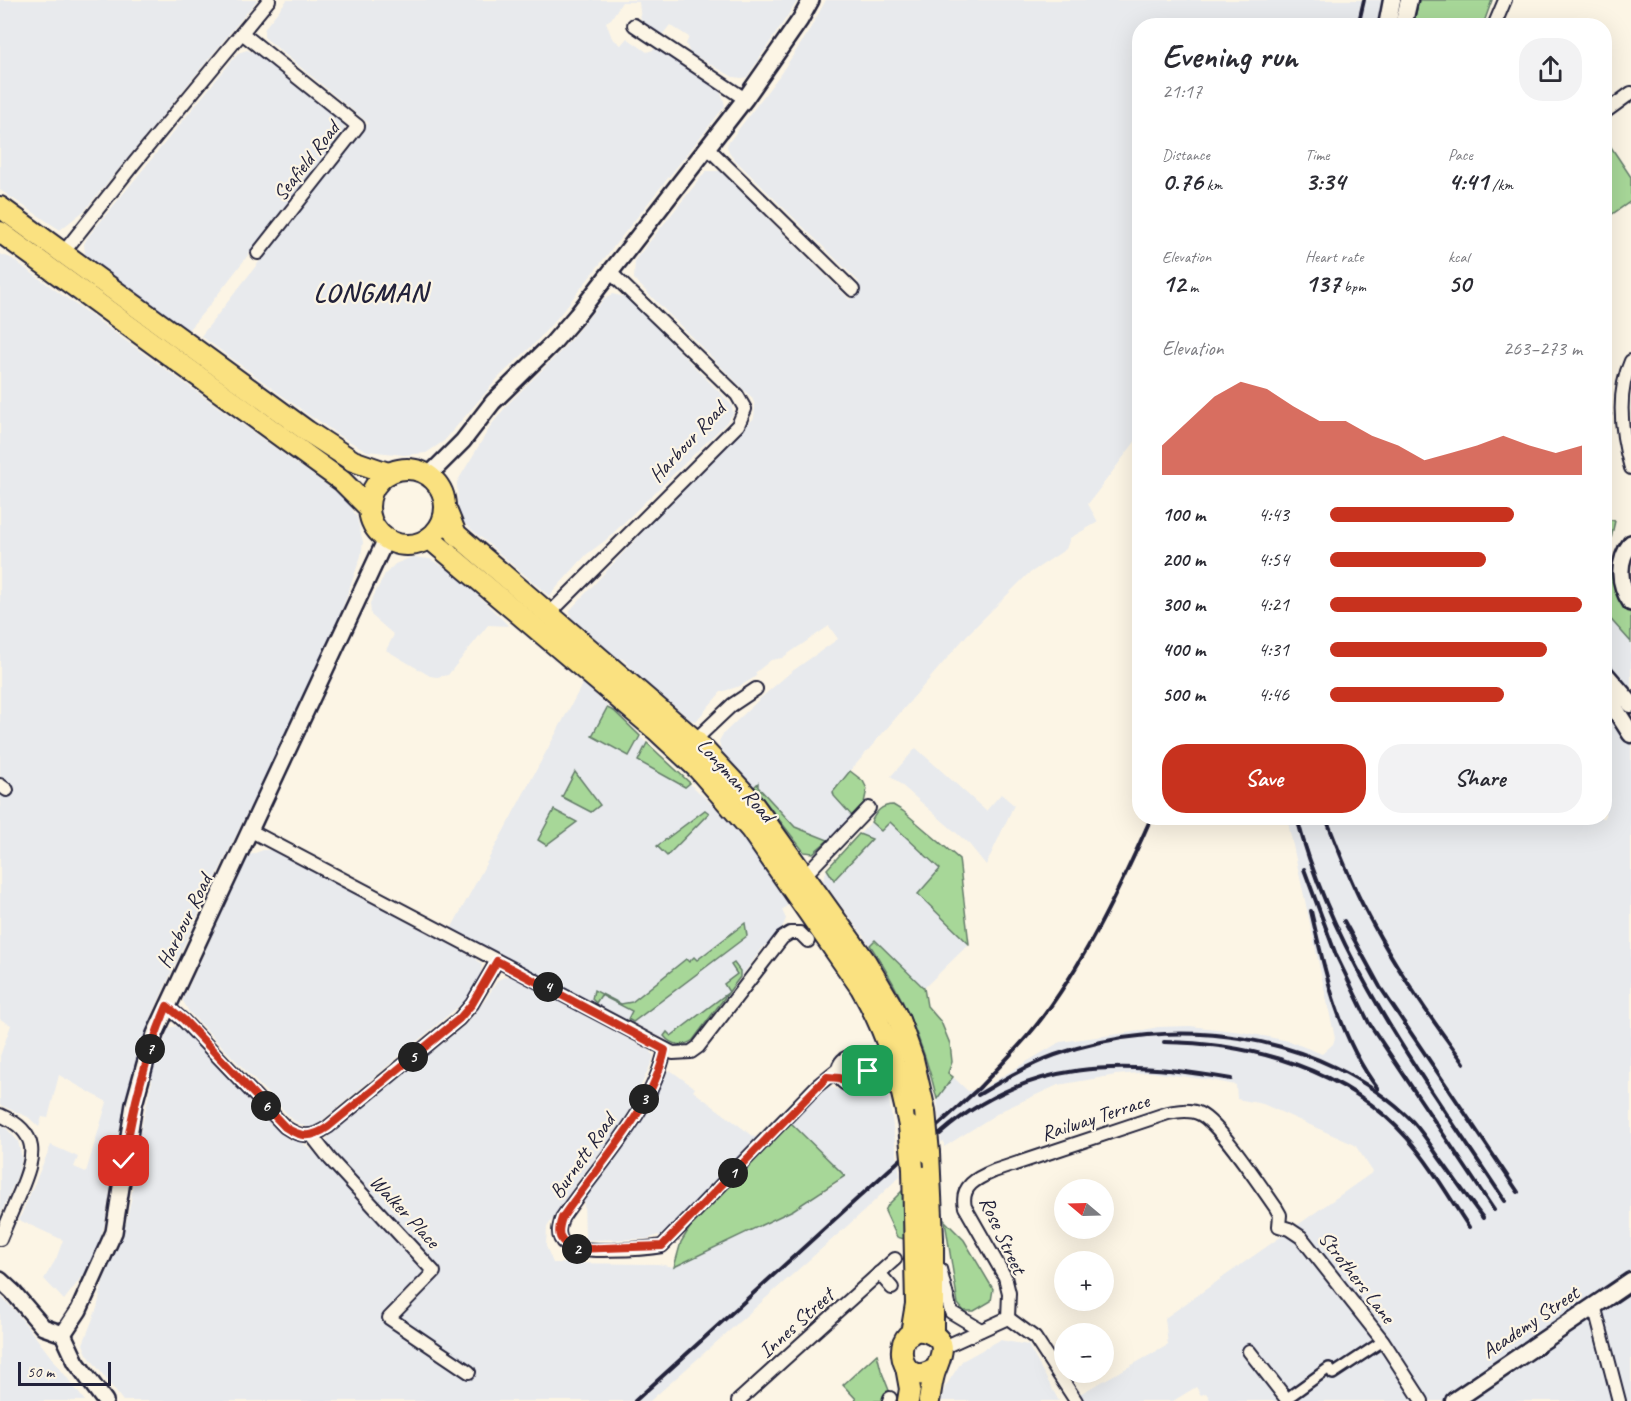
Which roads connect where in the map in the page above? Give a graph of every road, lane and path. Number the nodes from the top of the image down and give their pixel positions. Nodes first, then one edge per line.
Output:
1 (269, 0) edge
2 (811, 0) edge
3 (1392, 0) edge
4 (1409, 0) edge
5 (1505, 0) edge
6 (1389, 18) edge
7 (1405, 18) edge
8 (1497, 18) edge
9 (634, 25) dead end
10 (242, 33) junction
11 (1631, 93) edge
12 (745, 99) junction
13 (1612, 107) edge
14 (708, 148) junction
15 (0, 207) edge
16 (20, 222) junction
17 (0, 231) edge
18 (258, 252) dead end
19 (63, 253) junction
20 (610, 273) junction
21 (853, 290) dead end
22 (1631, 360) edge
23 (1631, 468) edge
24 (388, 473) junction
25 (429, 476) junction
26 (368, 507) junction
27 (445, 507) junction
28 (429, 538) junction
29 (386, 539) junction
30 (1631, 543) edge
31 (1631, 603) edge
32 (549, 614) junction
33 (1612, 682) edge
34 (756, 689) dead end
35 (1612, 704) edge
36 (1631, 704) edge
37 (1631, 734) edge
38 (695, 740) junction
39 (869, 808) dead end
40 (251, 831) junction
41 (805, 875) junction
42 (808, 941) dead end
43 (497, 961) junction
44 (167, 1006) junction
45 (665, 1050) junction
46 (835, 1075) dead end
47 (0, 1115) edge
48 (1216, 1127) joint
49 (312, 1136) junction
50 (983, 1175) joint
51 (933, 1238) junction
52 (0, 1239) edge
53 (895, 1259) dead end
54 (879, 1273) junction
55 (0, 1280) edge
56 (1631, 1281) edge
57 (892, 1288) dead end
58 (1594, 1305) junction
59 (1008, 1318) junction
60 (981, 1330) junction
61 (63, 1334) junction
62 (911, 1334) junction
63 (1383, 1341) junction
64 (938, 1342) junction
65 (1250, 1351) dead end
66 (906, 1367) junction
67 (936, 1368) junction
68 (469, 1372) dead end
69 (896, 1400) edge
70 (1287, 1400) edge
71 (105, 1401) edge
72 (738, 1401) edge
73 (929, 1401) edge
74 (1076, 1401) edge
75 (1422, 1401) edge
76 (1454, 1401) edge
77 (1619, 1401) edge

1 - 10 street
2 - 12 street
3 - 6 main road
4 - 7 main road
5 - 8 street
9 - 12 street
10 - 18 street, Seafield Road
10 - 19 street
11 - 13 street
12 - 14 street
14 - 20 street
14 - 21 street
15 - 16 highway
16 - 17 street
16 - 19 highway
17 - 26 highway
19 - 24 highway
20 - 25 street
20 - 32 street, Harbour Road
22 - 23 street
24 - 25 highway
24 - 26 highway
25 - 27 highway
26 - 29 highway
27 - 28 highway
27 - 32 highway, Longman Road
28 - 29 highway
28 - 62 highway, Longman Road, bridge
29 - 40 street, Harbour Road
30 - 31 street
32 - 38 highway, Longman Road
33 - 36 main road
34 - 38 street, Longman Road
35 - 37 main road
38 - 41 highway, Longman Road
39 - 41 street
40 - 43 street
40 - 44 street, Harbour Road
41 - 51 highway, Longman Road, bridge
42 - 45 street
43 - 45 street
43 - 49 street
44 - 49 street
44 - 61 street, Harbour Road
45 - 46 street, Burnett Road
47 - 52 street
48 - 50 street, Railway Terrace
48 - 63 street, Strothers Lane
49 - 68 street, Walker Place
50 - 59 street, Rose Street
51 - 60 street
51 - 64 highway, Longman Road
53 - 54 street, Innes Street
54 - 57 street
54 - 72 street, Innes Street
55 - 61 street
56 - 58 main road, Academy Street
58 - 76 main road, Academy Street
58 - 77 street
59 - 60 street
59 - 74 street
60 - 64 street
61 - 71 street
62 - 64 highway
62 - 66 highway
63 - 70 street
63 - 75 street, Strothers Lane
64 - 67 highway
65 - 70 street
66 - 67 highway
66 - 69 highway
67 - 73 highway

